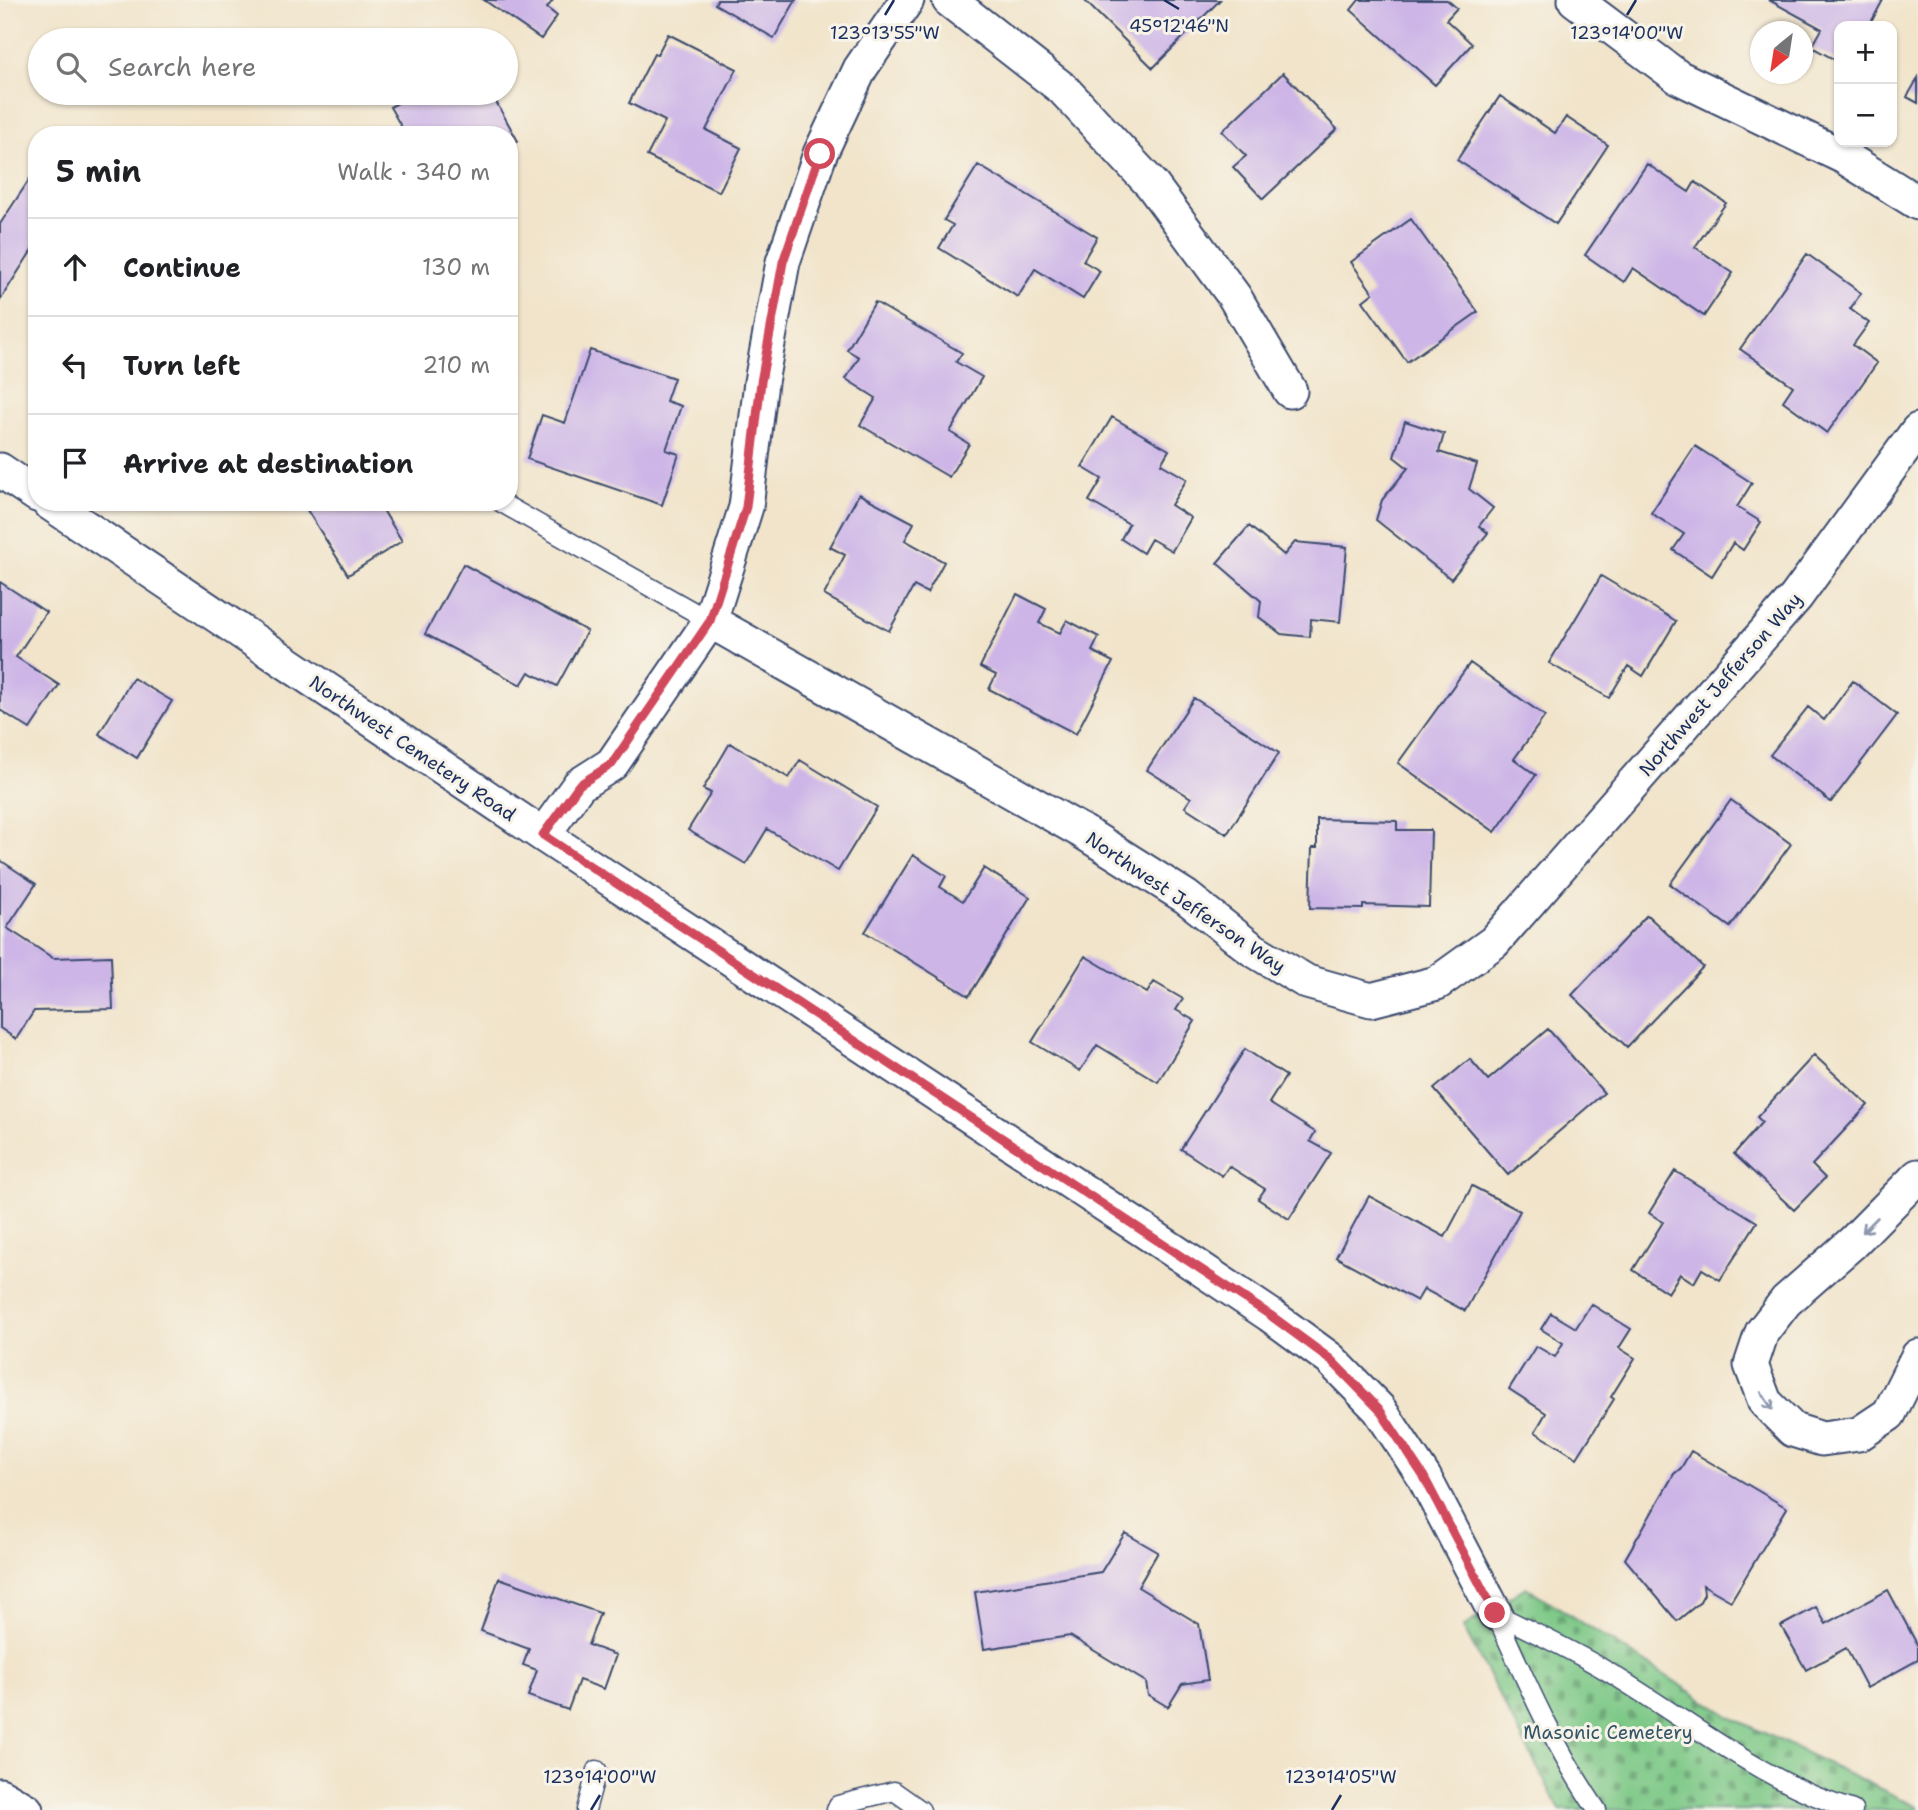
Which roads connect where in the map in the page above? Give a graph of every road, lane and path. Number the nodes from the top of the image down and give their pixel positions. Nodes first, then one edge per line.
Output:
1 (907, 0) edge
2 (948, 0) edge
3 (1574, 0) edge
4 (1918, 203) edge
5 (1290, 391) dead end
6 (1918, 430) edge
7 (0, 470) edge
8 (28, 489) edge
9 (61, 511) edge
10 (516, 511) edge
11 (710, 621) junction
12 (543, 835) junction
13 (1918, 1176) edge
14 (1918, 1356) edge
15 (1495, 1613) junction
16 (597, 1770) dead end
17 (0, 1794) edge
18 (26, 1810) edge
19 (586, 1810) edge
20 (836, 1810) edge
21 (921, 1810) edge
22 (1597, 1810) edge
23 (1853, 1810) edge

1 - 11 street
2 - 5 street
3 - 4 street
6 - 11 street, Northwest Jefferson Way
7 - 8 street
9 - 12 street, Northwest Cemetery Road
10 - 11 lane
11 - 12 street
12 - 15 street, Northwest Cemetery Road
13 -> 14 street
15 - 22 lane
15 - 23 lane
16 - 19 lane
17 - 18 street
20 - 21 lane

